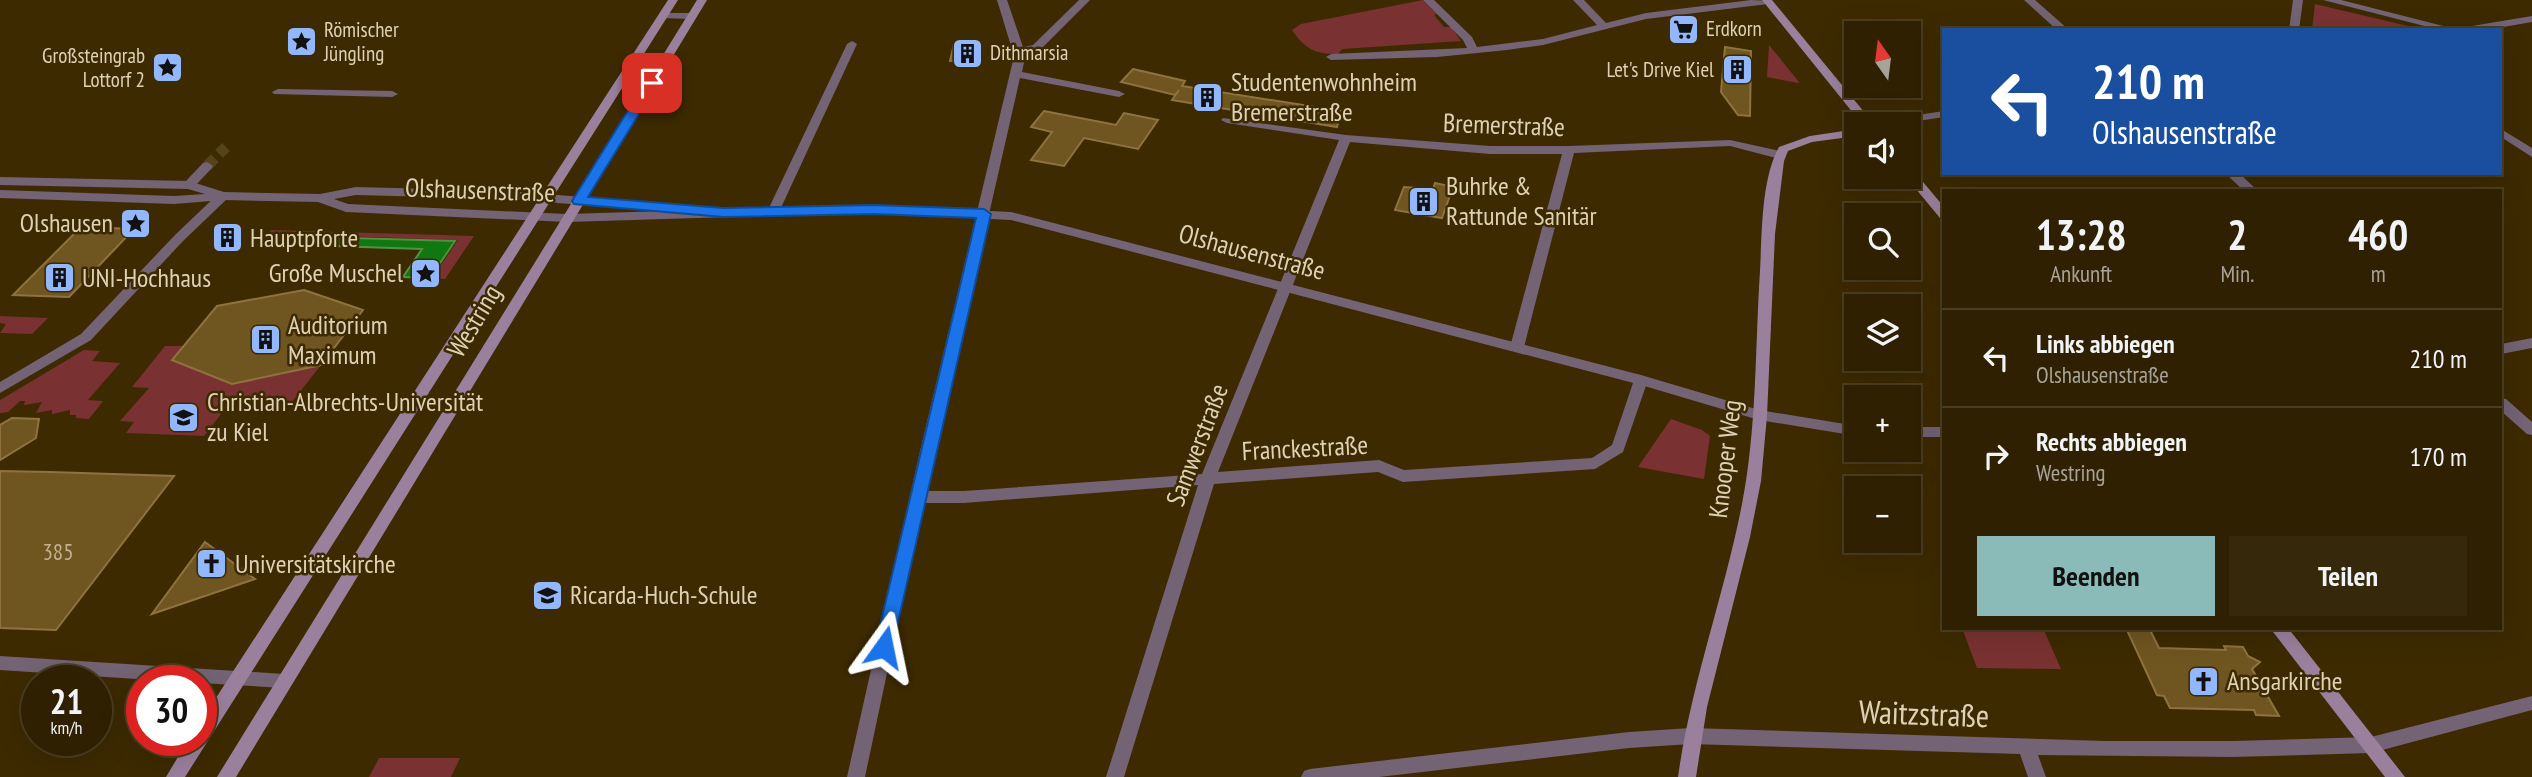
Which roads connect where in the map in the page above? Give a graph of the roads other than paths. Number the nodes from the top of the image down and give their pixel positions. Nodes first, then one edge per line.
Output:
1 (673, 0) edge
2 (702, 0) edge
3 (1002, 0) edge
4 (1085, 0) edge
5 (1428, 0) edge
6 (1578, 0) edge
7 (2029, 0) edge
8 (2298, 0) edge
9 (2328, 0) edge
10 (1768, 1) edge
11 (663, 16) junction
12 (692, 16) junction
13 (2532, 19) edge
14 (1605, 28) junction
15 (2062, 28) edge
16 (2294, 28) edge
17 (2446, 28) edge
18 (2478, 28) edge
19 (852, 44) dead end
20 (1021, 51) junction
21 (1474, 51) junction
22 (1331, 57) dead end
23 (1014, 74) junction
24 (278, 92) dead end
25 (392, 94) dead end
26 (1119, 94) dead end
27 (1858, 112) edge
28 (1942, 114) edge
29 (1921, 117) edge
30 (1227, 120) dead end
31 (2502, 133) edge
32 (1844, 135) edge
33 (1346, 138) junction
34 (1844, 140) edge
35 (1788, 148) junction
36 (1569, 150) junction
37 (2532, 153) edge
38 (207, 166) tunnel mouth
39 (2233, 175) edge
40 (0, 181) edge
41 (189, 185) junction
42 (1921, 187) edge
43 (2250, 189) edge
44 (0, 194) edge
45 (223, 195) junction
46 (320, 198) junction
47 (545, 199) junction
48 (579, 201) junction
49 (723, 212) junction
50 (773, 212) junction
51 (1942, 213) edge
52 (984, 214) junction
53 (534, 217) junction
54 (567, 218) junction
55 (1287, 286) junction
56 (2532, 343) edge
57 (1517, 347) junction
58 (2502, 349) edge
59 (1641, 380) junction
60 (0, 388) edge
61 (2502, 404) edge
62 (1759, 415) junction
63 (1844, 430) edge
64 (2532, 430) edge
65 (1921, 432) edge
66 (1942, 432) edge
67 (1208, 478) junction
68 (917, 497) junction
69 (2280, 630) edge
70 (0, 663) edge
71 (239, 678) junction
72 (284, 681) junction
73 (2532, 703) edge
74 (217, 712) edge
75 (1691, 736) junction
76 (2371, 745) junction
77 (2027, 748) junction
78 (188, 756) edge
79 (175, 777) edge
80 (226, 777) edge
81 (856, 777) edge
82 (1115, 777) edge
83 (1310, 777) edge
84 (1687, 777) edge
85 (2037, 777) edge
86 (2396, 777) edge

1 - 11 main road, Westring
2 - 12 main road, Westring
3 - 20 street
4 - 20 street
5 - 21 street
6 - 14 street
7 - 15 street
8 - 16 street
9 - 17 street
10 - 14 street
10 - 27 main road
11 - 12 street
11 - 47 main road, Westring
12 - 48 main road, Westring
13 - 18 street
14 - 21 street
19 - 50 street
20 - 23 street
21 - 22 street
23 - 26 street
23 - 52 street
24 - 25 street
28 - 29 street
30 - 33 street, Bremerstraße
31 - 37 street
32 - 35 main road
33 - 36 street, Bremerstraße
33 - 55 street, Samwerstraße
34 - 35 main road
35 - 36 street, Bremerstraße
35 - 62 main road, Knooper Weg
36 - 57 street
38 - 41 street
39 - 43 street
40 - 41 street, Olshausenstraße
41 - 45 street, Olshausenstraße
42 - 51 main road
44 - 45 street, Olshausenstraße
45 - 46 street, Olshausenstraße
45 - 60 street
46 - 47 street, Olshausenstraße
46 - 53 street, Olshausenstraße
47 - 48 street, Olshausenstraße
47 - 53 main road, Westring
48 - 49 street, Olshausenstraße
48 - 54 main road, Westring
49 - 50 street, Olshausenstraße
49 - 54 street, Olshausenstraße
50 - 52 street, Olshausenstraße
52 - 55 street, Olshausenstraße
52 - 68 street
53 - 54 street, Olshausenstraße
53 - 71 main road, Westring
54 - 72 main road, Westring
55 - 57 street, Olshausenstraße
55 - 67 street, Samwerstraße
56 - 58 street
57 - 59 street, Olshausenstraße
59 - 62 street, Olshausenstraße
59 - 67 street, Franckestraße
61 - 64 street
62 - 63 street, Olshausenstraße
62 - 75 main road, Knooper Weg
65 - 66 street
67 - 68 street, Franckestraße
67 - 82 street, Samwerstraße
68 - 81 street
69 - 76 main road
70 - 71 street
71 - 72 street
71 - 74 main road, Westring
72 - 80 main road, Westring
73 - 76 street, Waitzstraße
75 - 77 street, Waitzstraße
75 - 83 street, Waitzstraße
75 - 84 main road, Knooper Weg
76 - 77 street, Waitzstraße
76 - 86 main road
77 - 85 street
78 - 79 main road

